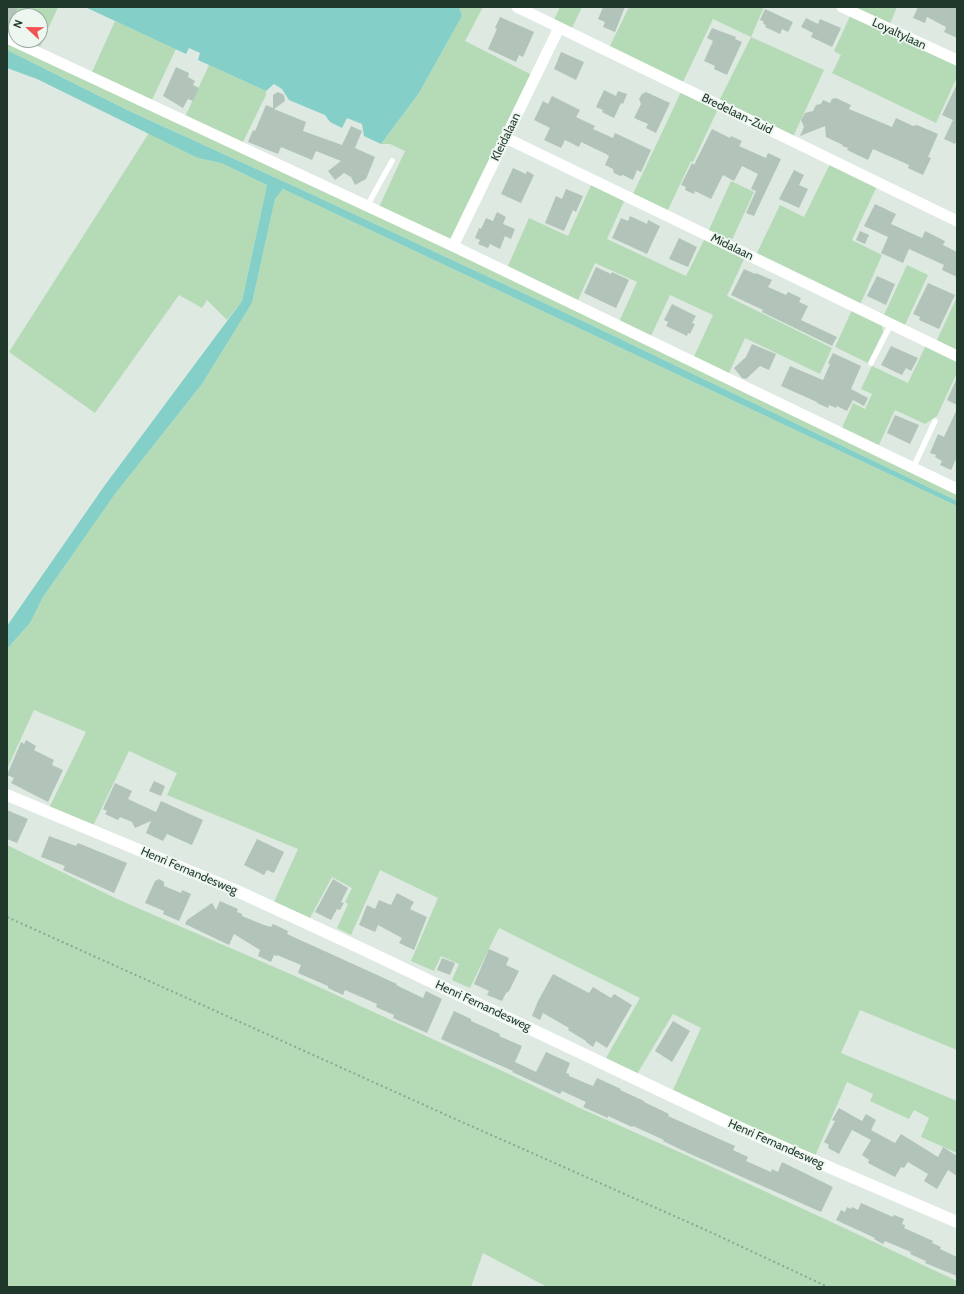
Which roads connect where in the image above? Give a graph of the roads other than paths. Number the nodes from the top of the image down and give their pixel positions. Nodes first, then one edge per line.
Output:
1 (517, 7) edge
2 (842, 7) edge
3 (559, 28) junction
4 (7, 38) edge
5 (957, 60) edge
6 (506, 138) junction
7 (392, 161) dead end
8 (367, 206) junction
9 (957, 221) edge
10 (453, 246) junction
11 (891, 324) junction
12 (957, 356) edge
13 (871, 364) dead end
14 (935, 421) dead end
15 (913, 468) junction
16 (957, 489) edge
17 (7, 795) edge
18 (957, 1222) edge

1 - 3 street, Bredelaan-Zuid
2 - 5 street, Loyaltylaan
3 - 6 street, Kleidalaan
3 - 9 street, Bredelaan-Zuid
4 - 8 street
6 - 10 street, Kleidalaan
6 - 11 street, Midalaan
7 - 8 lane
8 - 10 street
10 - 15 street
11 - 12 street, Midalaan
11 - 13 lane
14 - 15 lane
15 - 16 street
17 - 18 street, Henri Fernandesweg

